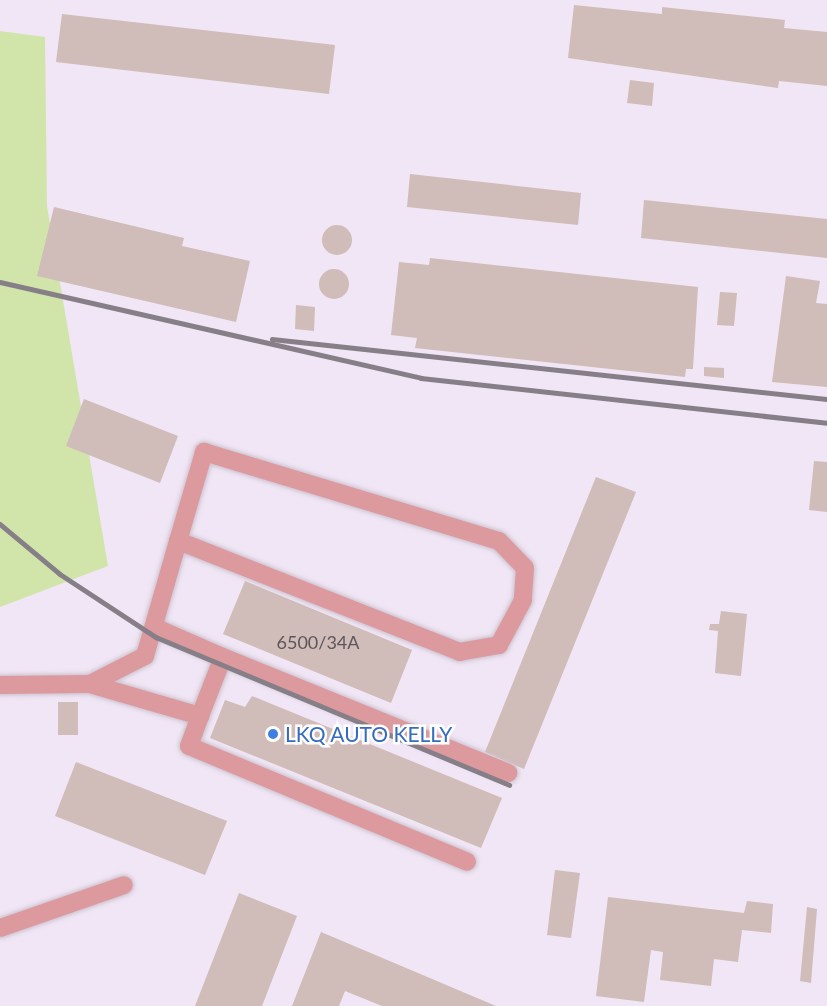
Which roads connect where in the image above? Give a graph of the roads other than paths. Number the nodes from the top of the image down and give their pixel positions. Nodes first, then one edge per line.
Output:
1 (178, 541) junction
2 (154, 627) junction
3 (223, 657) junction
4 (90, 684) junction
5 (0, 685) edge
6 (200, 716) junction
7 (508, 772) dead end
8 (467, 862) dead end
9 (124, 885) dead end
10 (0, 928) edge

1 - 1 lane
1 - 2 lane
2 - 3 lane
2 - 4 lane
3 - 6 lane
3 - 7 lane
4 - 5 lane
4 - 6 lane
6 - 8 lane
9 - 10 lane

